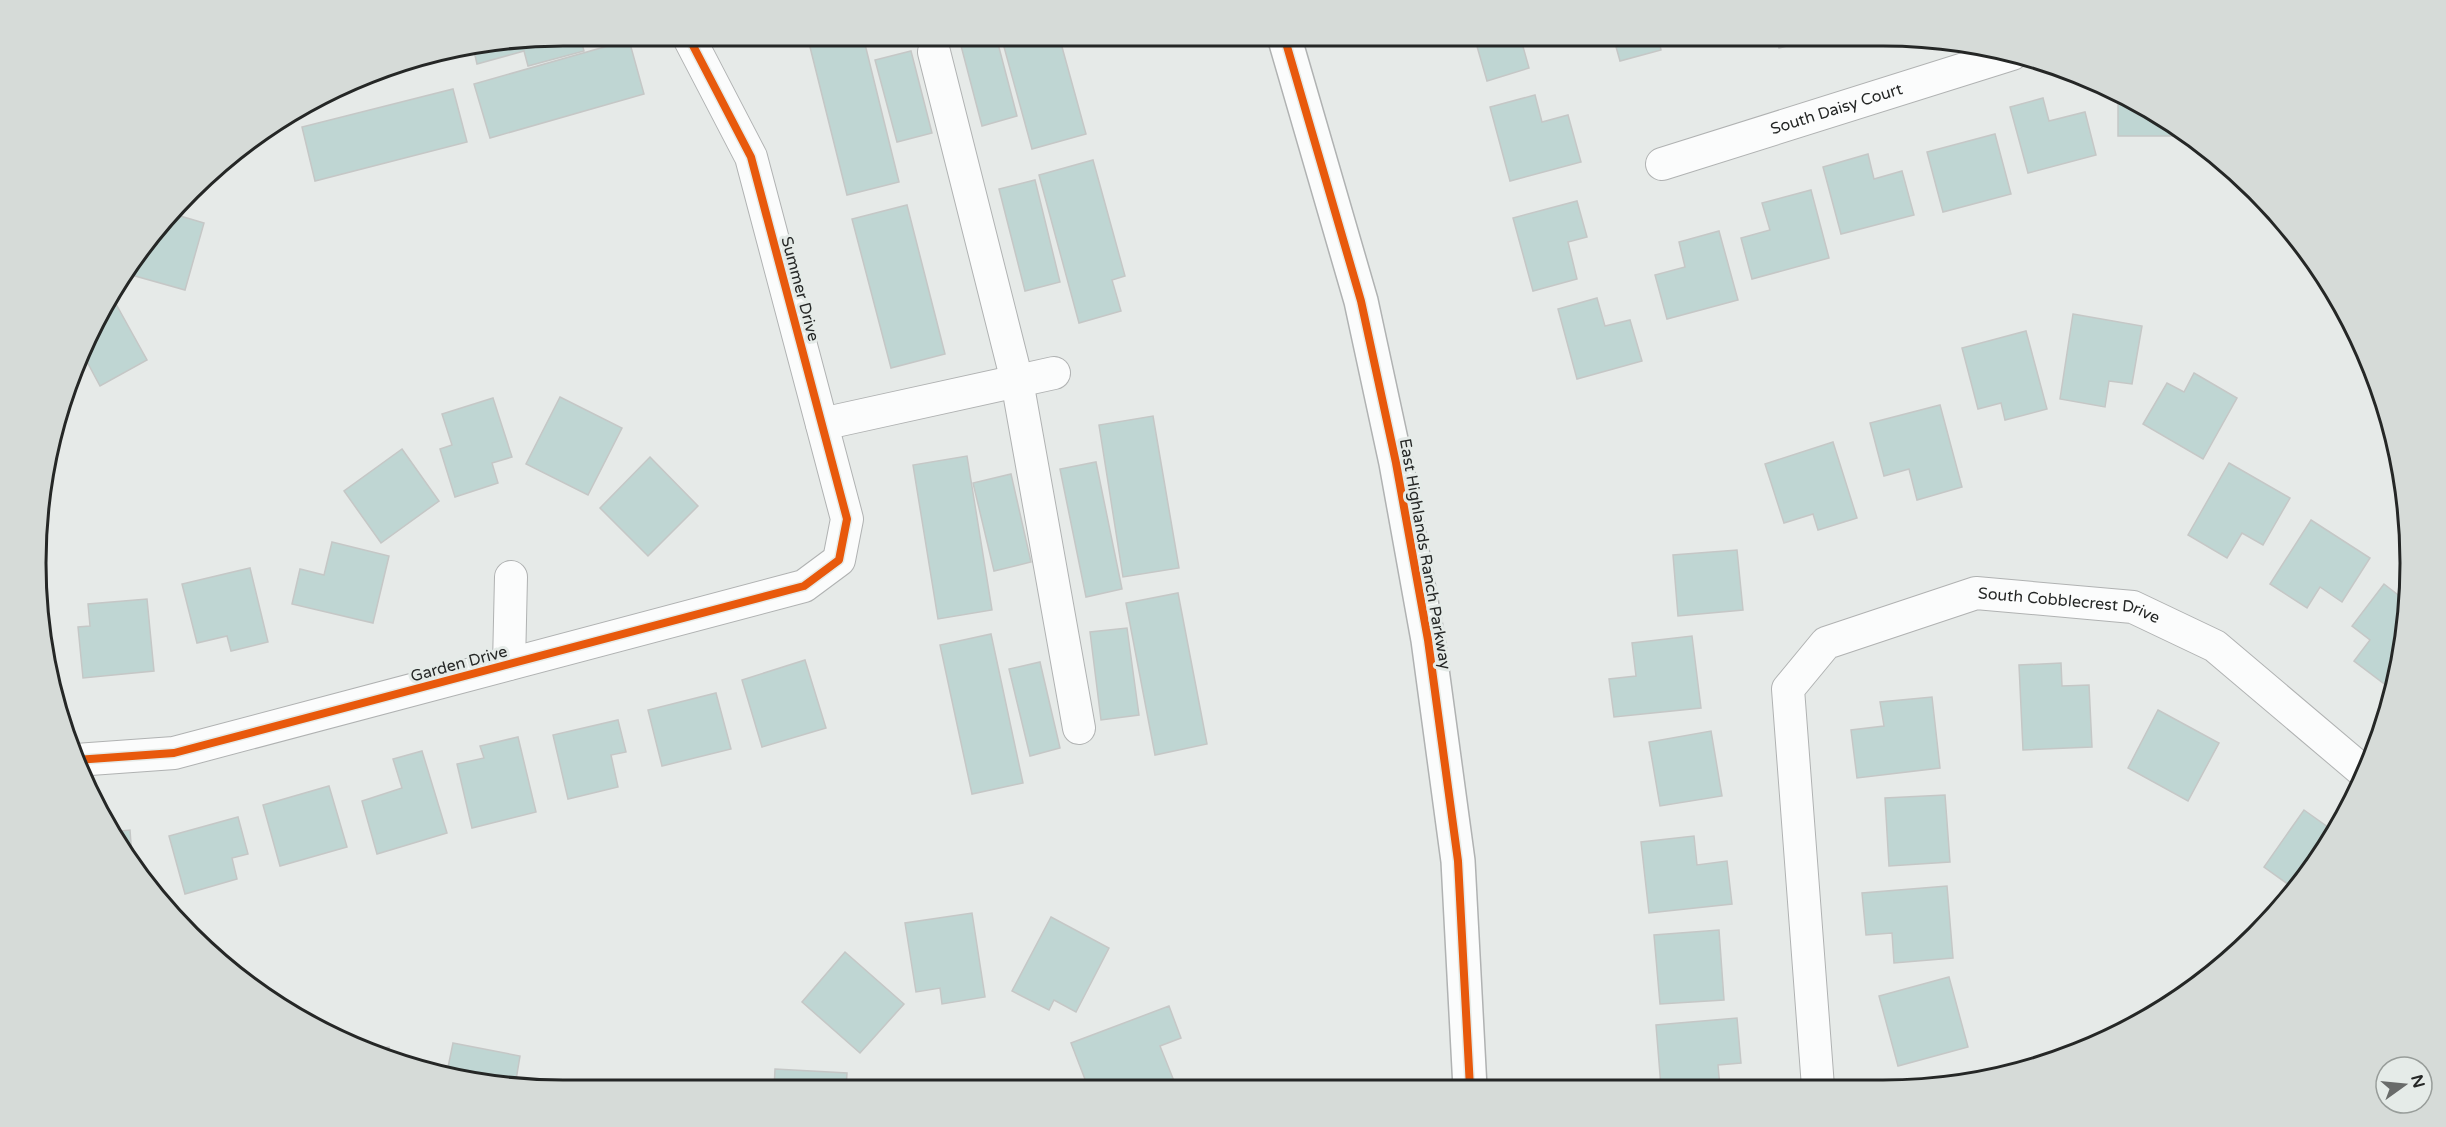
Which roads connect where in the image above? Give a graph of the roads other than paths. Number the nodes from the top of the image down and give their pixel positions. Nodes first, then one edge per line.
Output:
1 (693, 46) edge
2 (1287, 46) edge
3 (934, 52) dead end
4 (1996, 59) edge
5 (1662, 164) dead end
6 (1054, 373) dead end
7 (1017, 381) junction
8 (822, 424) junction
9 (839, 560) joint
10 (511, 577) dead end
11 (509, 664) junction
12 (1079, 728) dead end
13 (85, 759) edge
14 (2358, 766) edge
15 (1470, 1080) edge
16 (1817, 1080) edge

1 - 8 street, Summer Drive
2 - 15 main road, East Highlands Ranch Parkway
3 - 7 street
4 - 5 street, South Daisy Court
6 - 7 street
7 - 8 street
7 - 12 street
8 - 9 street, Summer Drive
9 - 11 street, Garden Drive
10 - 11 street
11 - 13 street, Garden Drive
14 - 16 street, South Cobblecrest Drive

